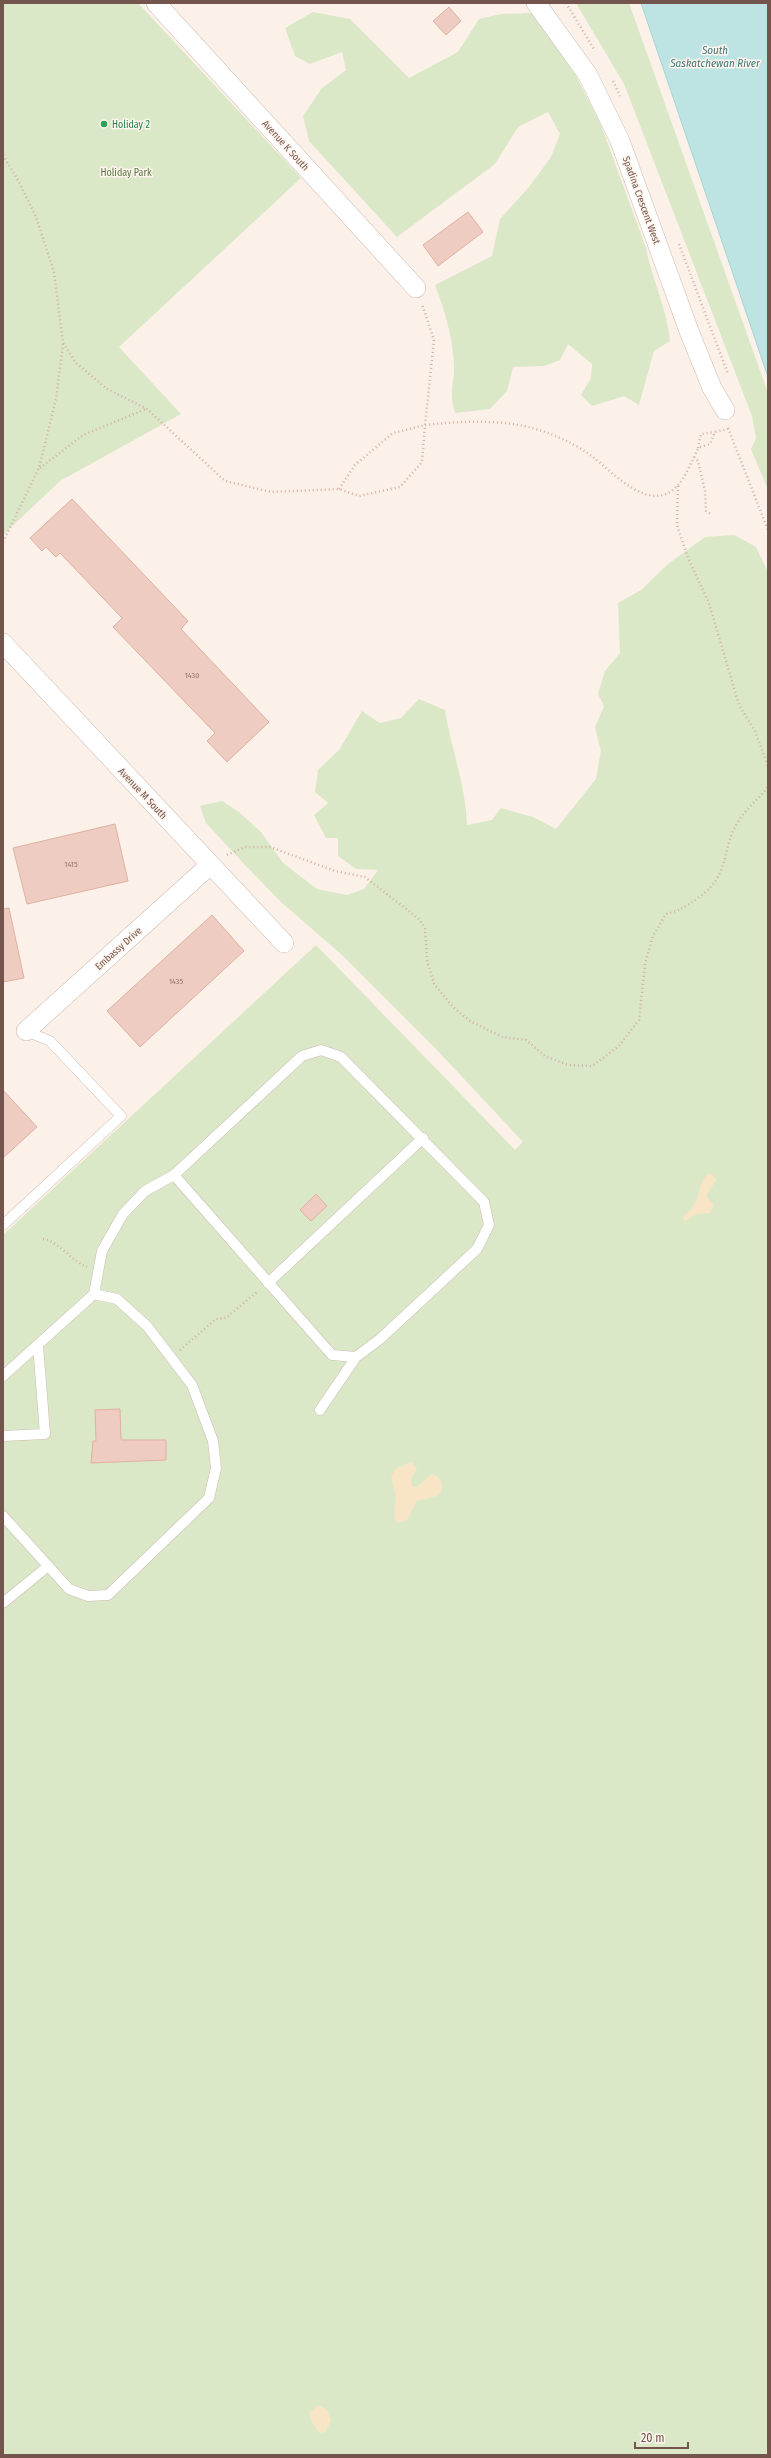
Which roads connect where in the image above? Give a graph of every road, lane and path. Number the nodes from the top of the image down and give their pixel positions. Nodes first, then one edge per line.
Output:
1 (156, 3) edge
2 (536, 3) edge
3 (3, 155) edge
4 (416, 288) joint
5 (63, 344) junction
6 (147, 409) junction
7 (724, 417) joint
8 (425, 425) junction
9 (728, 429) junction
10 (715, 432) junction
11 (698, 449) junction
12 (694, 457) junction
13 (39, 468) junction
14 (678, 485) junction
15 (339, 489) junction
16 (712, 515) dead end
17 (768, 530) edge
18 (3, 542) edge
19 (3, 643) edge
20 (768, 766) edge
21 (768, 787) edge
22 (222, 850) dead end
23 (210, 865) junction
24 (284, 943) dead end
25 (26, 1031) joint
26 (422, 1138) junction
27 (174, 1175) junction
28 (3, 1224) edge
29 (43, 1239) dead end
30 (98, 1272) junction
31 (268, 1283) junction
32 (94, 1294) junction
33 (38, 1345) junction
34 (356, 1357) junction
35 (171, 1358) junction
36 (3, 1376) edge
37 (320, 1410) dead end
38 (3, 1436) edge
39 (3, 1516) edge
40 (47, 1567) junction
41 (3, 1603) edge

1 - 4 street, Avenue K South
2 - 7 street, Spadina Crescent West
3 - 5 path
4 - 8 path
5 - 6 path
5 - 13 path
6 - 13 path
6 - 15 path
7 - 9 path
8 - 14 path
8 - 15 path
8 - 15 path
9 - 10 path
9 - 17 path
10 - 11 path
10 - 11 path
11 - 12 path
12 - 14 path
12 - 16 path
13 - 18 path
14 - 20 path
19 - 23 street, Avenue M South
21 - 22 path
23 - 24 street, Avenue M South
23 - 25 street, Embassy Drive
25 - 28 lane
26 - 27 lane
26 - 31 lane
26 - 34 lane
27 - 30 lane
27 - 31 lane
29 - 30 path
30 - 32 lane
31 - 34 lane
31 - 35 path
32 - 33 lane
32 - 35 lane
33 - 36 lane
33 - 38 lane
34 - 37 lane
35 - 40 lane
39 - 40 lane
40 - 41 lane

